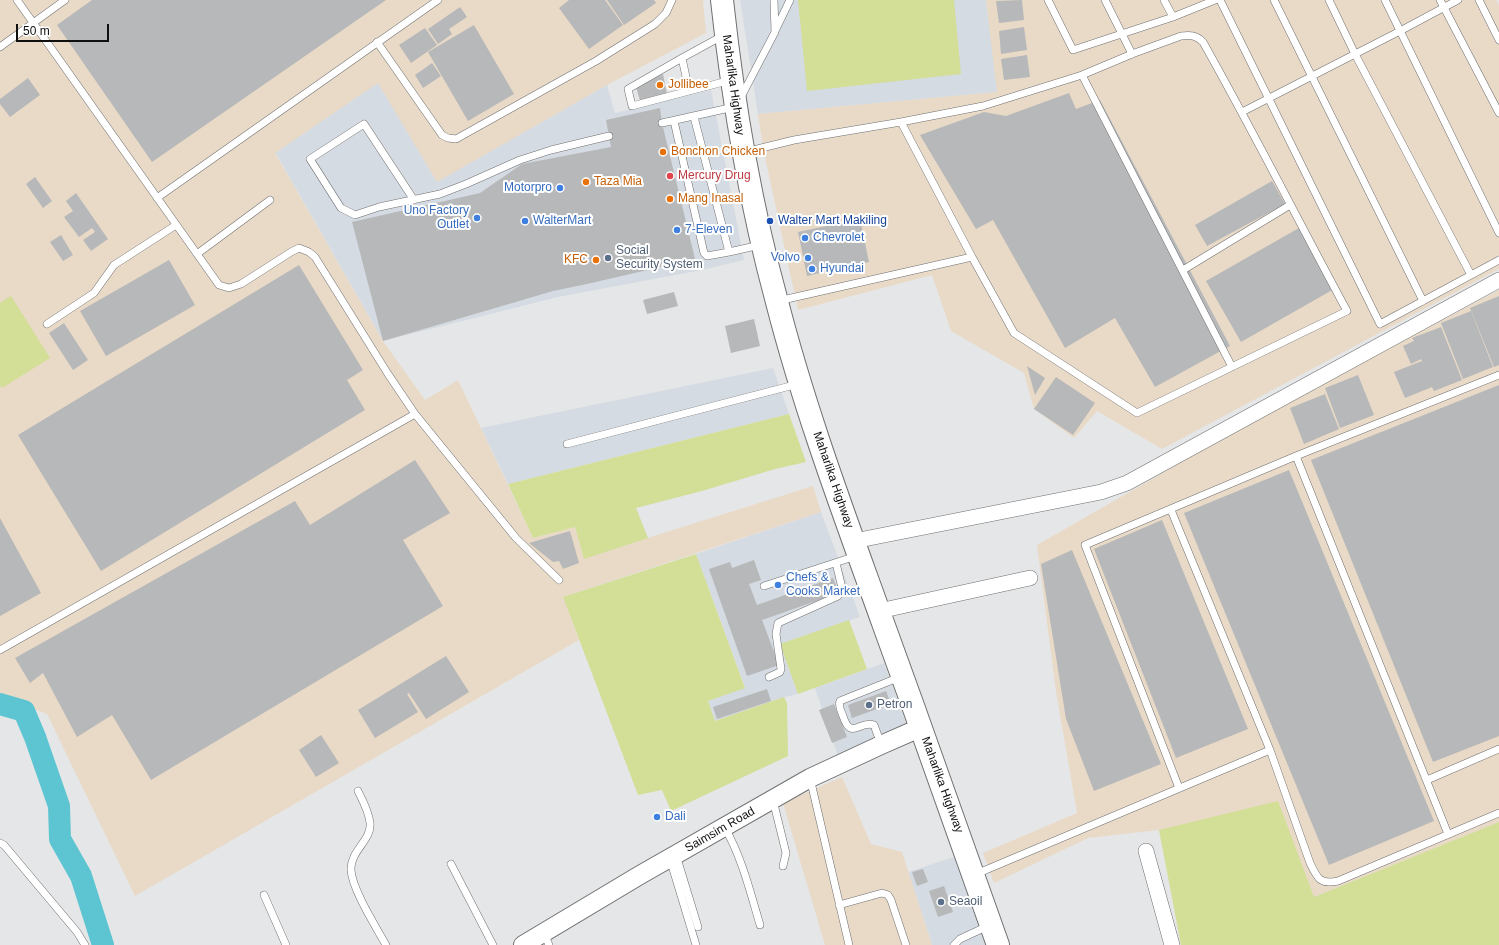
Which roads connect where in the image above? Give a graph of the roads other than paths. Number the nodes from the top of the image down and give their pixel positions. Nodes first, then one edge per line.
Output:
1 (17, 0) edge
2 (65, 0) edge
3 (438, 0) edge
4 (672, 0) edge
5 (722, 0) edge
6 (774, 0) edge
7 (790, 0) edge
8 (1048, 0) edge
9 (1105, 0) edge
10 (1164, 0) edge
11 (1215, 0) edge
12 (1220, 0) edge
13 (1274, 0) edge
14 (1329, 0) edge
15 (1385, 0) edge
16 (1440, 0) edge
17 (1458, 0) edge
18 (1479, 0) edge
19 (1444, 8) junction
20 (1174, 17) junction
21 (33, 23) junction
22 (1400, 31) junction
23 (775, 32) junction
24 (726, 34) junction
25 (1123, 34) junction
26 (1499, 40) edge
27 (377, 42) junction
28 (0, 47) edge
29 (1132, 54) junction
30 (1355, 54) junction
31 (682, 58) junction
32 (1082, 75) junction
33 (1311, 76) junction
34 (732, 80) junction
35 (690, 91) junction
36 (1267, 98) junction
37 (736, 106) junction
38 (1242, 112) junction
39 (1499, 114) edge
40 (694, 117) junction
41 (674, 121) junction
42 (902, 122) junction
43 (662, 123) dead end
44 (609, 136) dead end
45 (743, 152) junction
46 (157, 198) junction
47 (270, 200) dead end
48 (414, 200) junction
49 (1290, 205) junction
50 (176, 225) junction
51 (1499, 233) edge
52 (763, 244) junction
53 (729, 252) junction
54 (197, 254) junction
55 (972, 257) junction
56 (1499, 260) edge
57 (1183, 270) junction
58 (1471, 274) junction
59 (1499, 280) edge
60 (1423, 301) junction
61 (776, 302) junction
62 (47, 324) dead end
63 (1232, 367) junction
64 (1499, 375) edge
65 (800, 384) junction
66 (415, 414) junction
67 (567, 444) dead end
68 (1296, 456) junction
69 (1171, 510) junction
70 (856, 548) junction
71 (836, 563) junction
72 (1030, 578) dead end
73 (559, 580) dead end
74 (764, 586) dead end
75 (879, 611) junction
76 (0, 650) edge
77 (903, 676) junction
78 (769, 677) dead end
79 (922, 727) junction
80 (881, 744) junction
81 (1499, 749) edge
82 (1270, 750) junction
83 (810, 778) junction
84 (1427, 780) junction
85 (1179, 788) junction
86 (358, 791) dead end
87 (773, 800) junction
88 (1499, 813) edge
89 (725, 828) junction
90 (1448, 834) junction
91 (0, 843) edge
92 (1146, 851) dead end
93 (673, 857) junction
94 (451, 864) dead end
95 (783, 866) dead end
96 (974, 874) junction
97 (264, 895) dead end
98 (839, 905) junction
99 (760, 924) dead end
100 (991, 924) junction
101 (698, 927) dead end
102 (546, 939) edge
103 (85, 945) edge
104 (286, 945) edge
105 (386, 945) edge
106 (493, 945) edge
107 (523, 945) edge
108 (696, 945) edge
109 (849, 945) edge
110 (906, 945) edge
111 (954, 945) edge
112 (998, 945) edge
113 (1172, 945) edge

1 - 21 lane
2 - 21 lane
3 - 27 lane
4 - 27 lane
5 - 24 highway, Maharlika Highway
6 - 23 lane
7 - 23 lane
8 - 25 lane
9 - 25 lane
10 - 20 lane
11 - 20 lane
12 - 36 lane
13 - 33 lane
14 - 30 lane
15 - 22 lane
16 - 19 lane
17 - 19 lane
18 - 26 lane
19 - 22 lane
19 - 39 lane
20 - 25 lane
21 - 28 lane
21 - 46 lane
22 - 30 lane
22 - 51 lane
23 - 37 lane
24 - 31 lane
24 - 34 highway, Maharlika Highway
25 - 29 lane
27 - 46 lane
29 - 32 lane
29 - 38 lane
30 - 33 lane
30 - 58 lane
31 - 35 lane
31 - 35 lane
32 - 42 lane
32 - 57 lane
33 - 36 lane
33 - 60 lane
34 - 35 lane
34 - 37 highway, Maharlika Highway
36 - 38 lane
36 - 60 lane
37 - 40 lane
37 - 45 highway, Maharlika Highway
38 - 49 lane
40 - 41 lane
40 - 53 lane
41 - 43 lane
41 - 53 lane
42 - 45 lane
42 - 55 lane
44 - 48 lane
45 - 52 highway, Maharlika Highway
46 - 50 lane
47 - 54 lane
48 - 48 lane
49 - 57 lane
49 - 63 lane
50 - 54 lane
50 - 62 lane
52 - 53 lane
52 - 61 highway, Maharlika Highway
54 - 66 lane
55 - 61 lane
55 - 63 lane
56 - 58 lane
57 - 63 lane
58 - 60 lane
59 - 70 street
61 - 65 highway, Maharlika Highway
64 - 68 lane
65 - 67 lane
65 - 70 highway, Maharlika Highway
66 - 73 lane
66 - 76 lane
68 - 69 lane
68 - 84 lane
69 - 82 lane
69 - 85 lane
70 - 71 lane
70 - 75 highway, Maharlika Highway
71 - 74 lane
71 - 78 lane
72 - 75 street
75 - 77 highway, Maharlika Highway
77 - 79 highway, Maharlika Highway
77 - 80 lane
79 - 80 street, Saimsim Road
79 - 96 highway, Maharlika Highway
80 - 83 street, Saimsim Road
81 - 84 lane
82 - 85 lane
82 - 90 lane
83 - 87 street, Saimsim Road
83 - 98 lane
84 - 90 lane
85 - 96 lane
86 - 105 lane
87 - 89 street, Saimsim Road
87 - 95 lane
88 - 90 lane
89 - 93 street, Saimsim Road
89 - 99 lane
91 - 103 lane
92 - 113 street
93 - 101 lane
93 - 102 street, Saimsim Road
93 - 108 lane
94 - 106 lane
96 - 100 highway, Maharlika Highway
97 - 104 lane
98 - 109 lane
98 - 110 lane
100 - 111 lane
100 - 112 highway, Maharlika Highway
102 - 107 street, Saimsim Road

